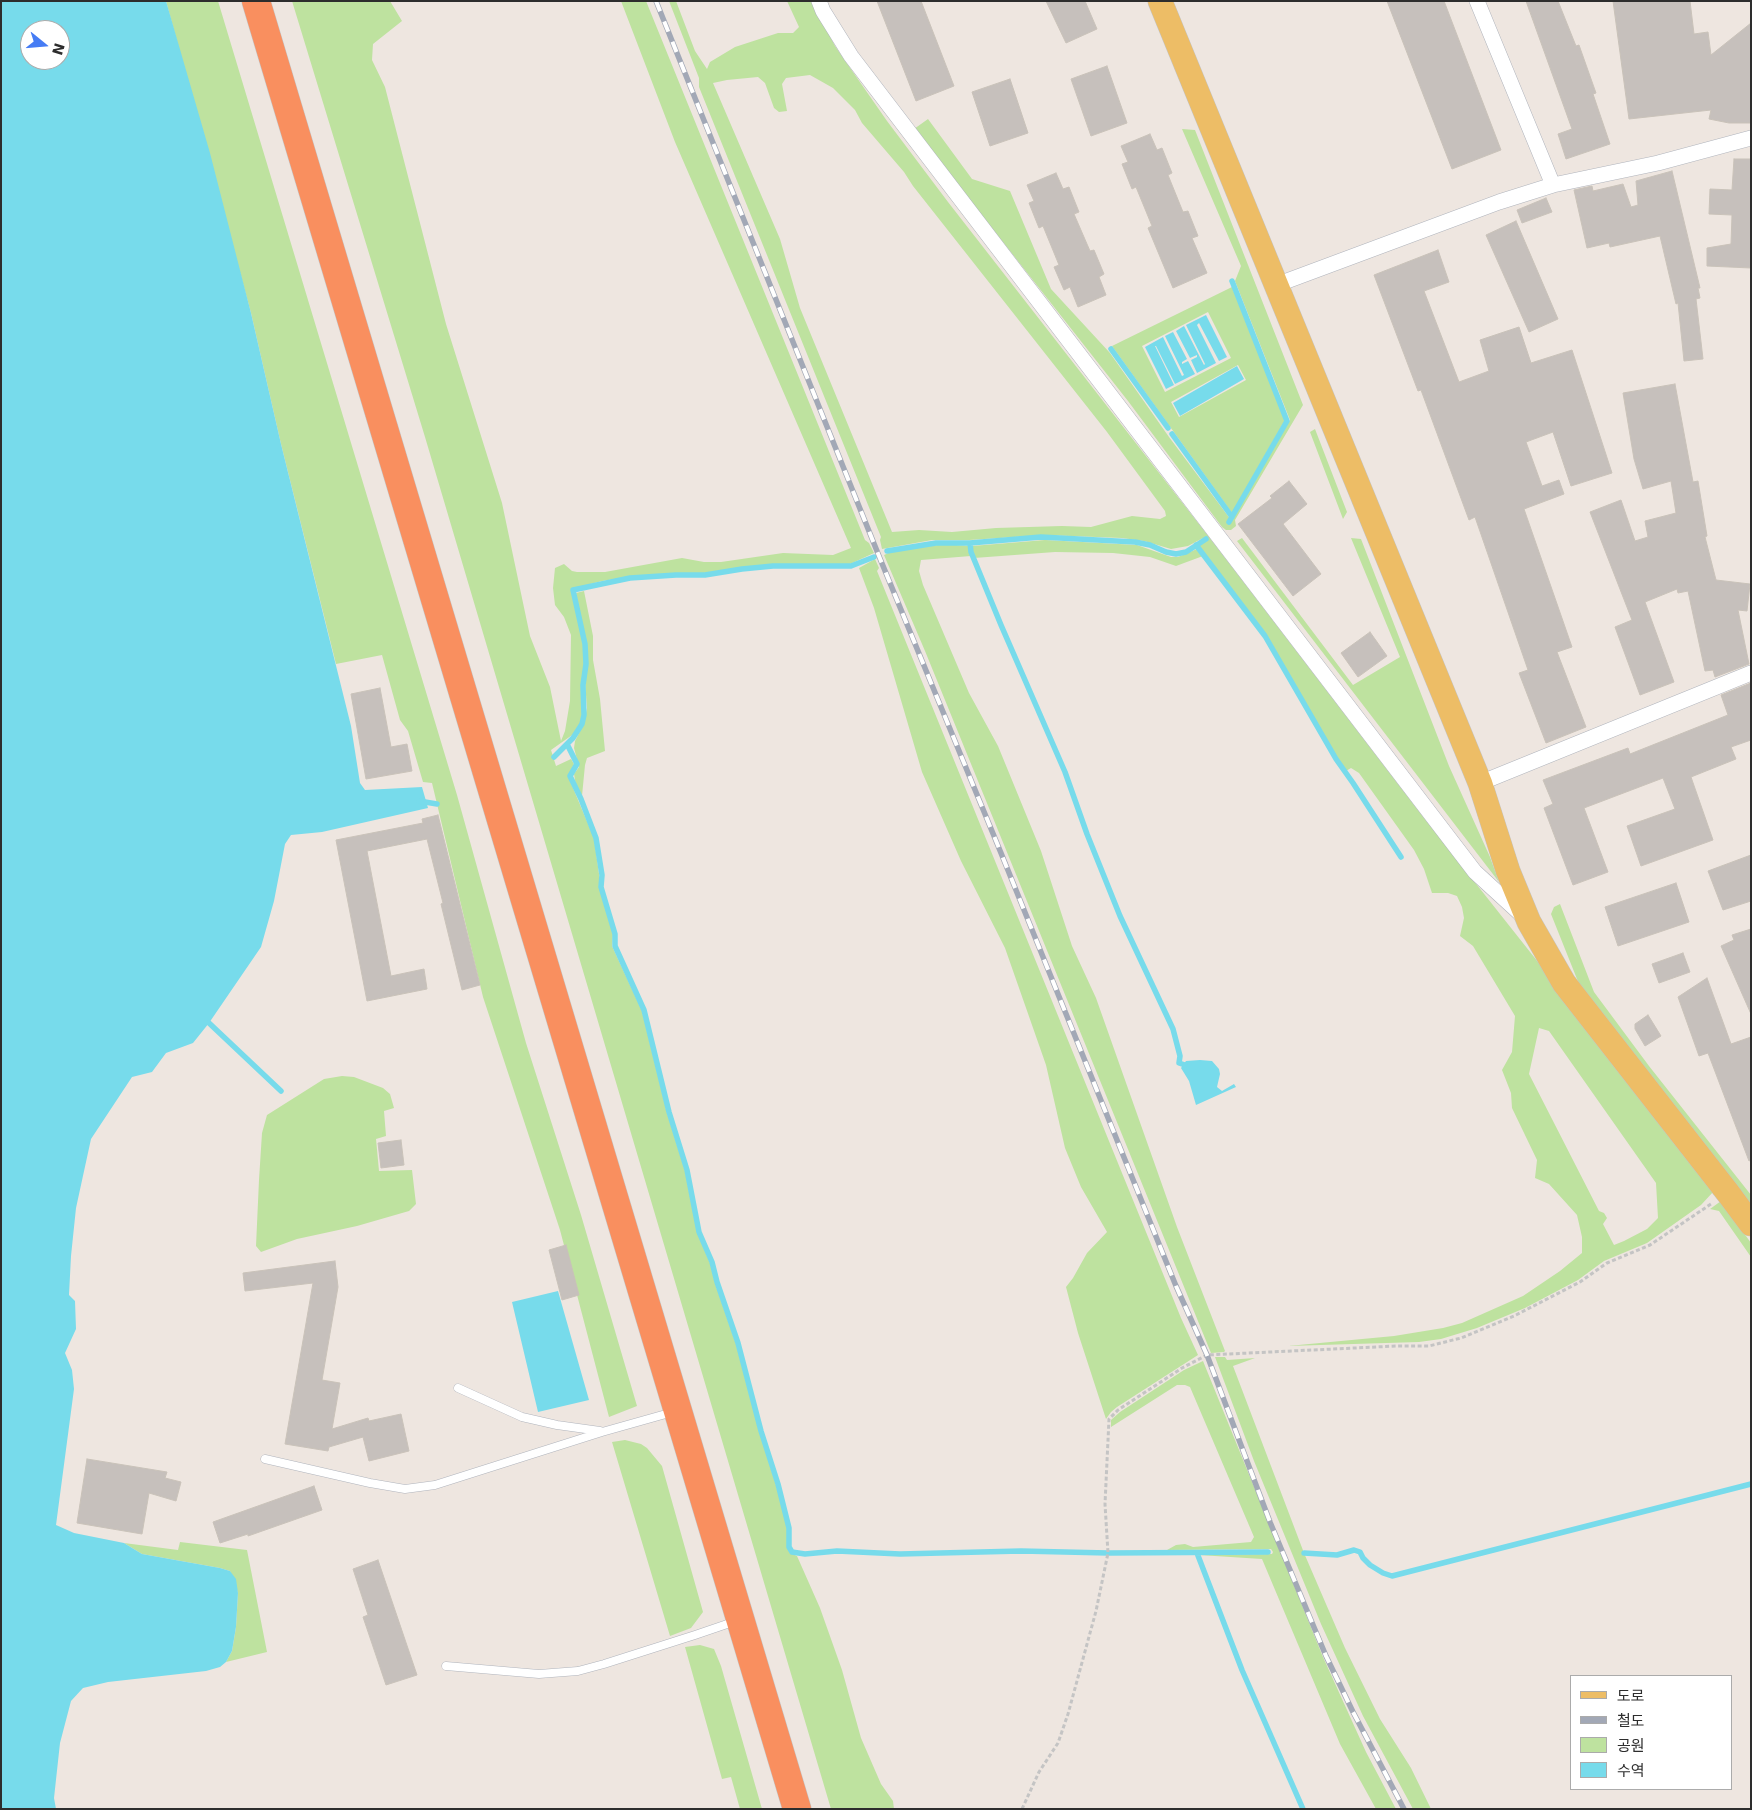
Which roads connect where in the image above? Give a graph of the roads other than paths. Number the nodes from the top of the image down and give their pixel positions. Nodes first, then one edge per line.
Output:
1 (256, 1) edge
2 (819, 1) edge
3 (1160, 1) edge
4 (1478, 1) edge
5 (1751, 138) edge
6 (1553, 185) junction
7 (1276, 285) junction
8 (1751, 673) edge
9 (1480, 783) junction
10 (1529, 922) junction
11 (1751, 1224) edge
12 (458, 1388) dead end
13 (677, 1410) junction
14 (602, 1432) junction
15 (265, 1459) dead end
16 (740, 1619) junction
17 (446, 1666) dead end
18 (797, 1809) edge

1 - 13 highway
2 - 10 street
3 - 7 main road
4 - 6 street
5 - 6 street
6 - 7 street
7 - 9 main road
8 - 9 street
9 - 10 main road
10 - 11 main road
12 - 14 lane
13 - 14 lane
13 - 16 highway
14 - 15 lane
16 - 17 lane
16 - 18 highway

